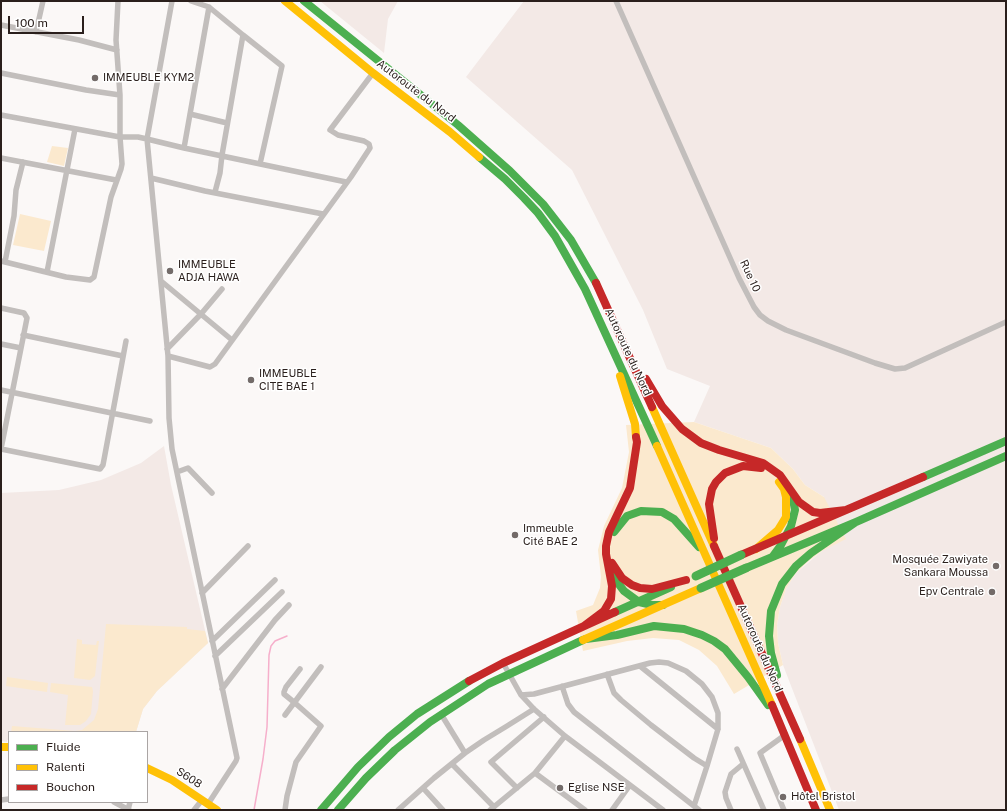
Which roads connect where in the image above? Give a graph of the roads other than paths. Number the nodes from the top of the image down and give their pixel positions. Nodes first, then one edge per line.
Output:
1 (43, 1) edge
2 (118, 1) edge
3 (172, 1) edge
4 (191, 1) edge
5 (304, 1) edge
6 (616, 1) edge
7 (286, 2) edge
8 (209, 7) junction
9 (1, 25) edge
10 (36, 32) junction
11 (243, 35) junction
12 (117, 50) junction
13 (1, 73) edge
14 (373, 74) junction
15 (120, 95) junction
16 (190, 114) junction
17 (1, 115) edge
18 (227, 123) junction
19 (74, 129) junction
20 (120, 137) junction
21 (148, 139) junction
22 (184, 148) junction
23 (222, 155) junction
24 (1, 158) edge
25 (22, 162) junction
26 (260, 164) junction
27 (66, 171) junction
28 (151, 178) junction
29 (116, 180) junction
30 (346, 182) junction
31 (215, 192) junction
32 (323, 214) junction
33 (3, 262) edge
34 (47, 272) junction
35 (161, 281) junction
36 (222, 289) dead end
37 (1, 308) edge
38 (201, 314) junction
39 (1006, 322) edge
40 (23, 335) junction
41 (232, 340) junction
42 (126, 341) dead end
43 (623, 341) junction
44 (610, 343) junction
45 (1, 344) edge
46 (21, 348) junction
47 (168, 349) junction
48 (123, 356) junction
49 (168, 356) junction
50 (1, 390) edge
51 (12, 392) junction
52 (112, 413) junction
53 (150, 421) dead end
54 (1006, 441) edge
55 (1, 449) edge
56 (1006, 456) edge
57 (177, 472) junction
58 (791, 490) junction
59 (212, 493) dead end
60 (846, 510) junction
61 (856, 522) junction
62 (786, 536) junction
63 (248, 546) dead end
64 (756, 548) junction
65 (706, 555) junction
66 (773, 556) junction
67 (720, 559) junction
68 (611, 574) junction
69 (275, 580) dead end
70 (686, 580) junction
71 (282, 592) dead end
72 (202, 593) junction
73 (639, 602) junction
74 (662, 605) junction
75 (289, 606) dead end
76 (584, 626) junction
77 (586, 639) junction
78 (212, 641) junction
79 (215, 656) junction
80 (503, 663) junction
81 (640, 666) junction
82 (321, 667) dead end
83 (300, 669) dead end
84 (509, 674) junction
85 (607, 674) junction
86 (464, 684) junction
87 (562, 686) junction
88 (222, 689) junction
89 (471, 694) junction
90 (521, 695) junction
91 (295, 703) junction
92 (534, 709) junction
93 (441, 714) junction
94 (285, 715) dead end
95 (778, 716) junction
96 (544, 717) junction
97 (792, 721) junction
98 (718, 729) junction
99 (785, 734) junction
100 (565, 736) junction
101 (737, 749) dead end
102 (465, 753) junction
103 (452, 764) junction
104 (743, 764) junction
105 (708, 766) junction
106 (148, 768) edge
107 (535, 773) junction
108 (630, 785) junction
109 (423, 788) junction
110 (517, 788) junction
111 (205, 802) junction
112 (116, 803) edge
113 (492, 808) edge
114 (697, 808) edge
115 (659, 809) edge
116 (128, 810) edge
117 (194, 810) edge
118 (217, 810) edge
119 (285, 810) edge
120 (321, 810) edge
121 (338, 810) edge
122 (398, 810) edge
123 (443, 810) edge
124 (585, 810) edge
125 (612, 810) edge
126 (731, 810) edge
127 (764, 810) edge
128 (784, 810) edge
129 (816, 810) edge
130 (830, 810) edge

1 - 10 street
2 - 12 street
3 - 21 street
4 - 8 street
5 - 43 main road, Autoroute du Nord
6 - 39 street, Rue 10
7 - 14 main road, Autoroute du Nord
8 - 11 street
8 - 16 street
9 - 10 street
10 - 12 street
11 - 18 street
11 - 26 street
12 - 15 street
13 - 15 street
14 - 30 street
14 - 44 main road, Autoroute du Nord
15 - 20 street
16 - 18 street
16 - 22 street
17 - 19 street
18 - 23 street
19 - 20 street
19 - 27 street
20 - 21 street
20 - 29 street
21 - 22 street
21 - 28 street
22 - 23 street
23 - 26 street
23 - 31 street
24 - 25 street
25 - 27 street
25 - 33 street
26 - 30 street
27 - 29 street
27 - 34 street
28 - 31 street
28 - 35 street
29 - 34 street
30 - 32 street
31 - 32 street
32 - 41 street
33 - 34 street
35 - 38 street
35 - 47 street
36 - 38 street
37 - 40 street
38 - 41 street
38 - 47 street
40 - 46 street
40 - 48 street
41 - 49 street
42 - 48 street
43 - 58 main road
43 - 67 main road, Autoroute du Nord
44 - 65 main road, Autoroute du Nord
44 - 68 main road
45 - 46 street
46 - 51 street
47 - 49 street
48 - 52 street
49 - 57 street
50 - 51 street
51 - 52 street
51 - 55 street
52 - 53 street
52 - 55 street
54 - 60 main road
56 - 61 main road
57 - 59 street
57 - 72 street
58 - 60 main road
58 - 62 main road
60 - 62 main road
61 - 66 main road
61 - 97 main road
62 - 64 main road
62 - 66 main road
63 - 72 street
64 - 67 main road
64 - 70 main road, bridge
65 - 70 main road
65 - 95 main road, Autoroute du Nord
66 - 74 main road, bridge
67 - 97 main road, Autoroute du Nord
68 - 73 main road
68 - 76 main road
69 - 78 street
70 - 73 main road
71 - 79 street
72 - 78 street
73 - 74 main road
73 - 76 main road
74 - 77 main road
75 - 88 street
76 - 80 main road
77 - 84 main road
77 - 95 main road
78 - 79 street
79 - 88 street
80 - 84 street
80 - 86 main road
81 - 85 street
81 - 98 street
81 - 98 street
82 - 91 street
83 - 91 street
84 - 89 main road
84 - 90 street
85 - 87 street
85 - 105 street
86 - 89 street
86 - 120 main road
87 - 90 street
87 - 114 street
88 - 111 street
89 - 93 main road
90 - 92 street
91 - 94 street
91 - 119 street
92 - 96 street
92 - 102 street
93 - 102 street
93 - 121 main road
95 - 99 main road, Autoroute du Nord
96 - 100 street
96 - 110 street
97 - 130 main road, Autoroute du Nord
98 - 105 street
99 - 128 street
99 - 129 main road, Autoroute du Nord
100 - 107 street
100 - 108 street
101 - 104 street
102 - 103 street
103 - 109 street
103 - 113 street
104 - 126 street
104 - 127 street
105 - 114 street
106 - 111 main road, S608
107 - 110 street
107 - 124 street
108 - 115 street
108 - 125 street
109 - 122 street
109 - 123 street
110 - 113 street
111 - 117 street
111 - 118 main road, S608
112 - 116 street

